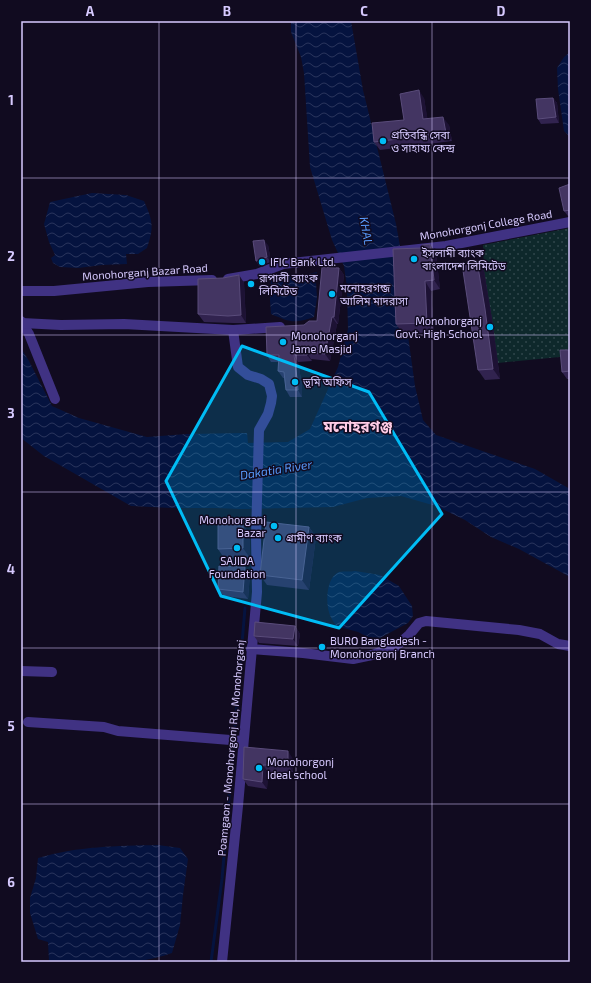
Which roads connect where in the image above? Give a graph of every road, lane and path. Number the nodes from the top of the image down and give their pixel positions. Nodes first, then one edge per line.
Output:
1 (570, 222) edge
2 (316, 261) joint
3 (21, 291) edge
4 (22, 322) edge
5 (286, 327) edge
6 (233, 330) junction
7 (55, 399) dead end
8 (570, 646) edge
9 (251, 649) junction
10 (21, 671) edge
11 (52, 672) dead end
12 (28, 722) dead end
13 (240, 740) junction
14 (222, 962) edge

1 - 2 street, Monohorgonj College Road
2 - 3 street, Monohorganj Bazar Road
4 - 6 street
4 - 7 street
5 - 6 street
6 - 9 street, Poamgaon - Monohorgonj Rd, Monohorganj
8 - 9 street
9 - 13 street, Poamgaon - Monohorgonj Rd, Monohorganj
10 - 11 street
12 - 13 street
13 - 14 street, Poamgaon - Monohorgonj Rd, Monohorganj

